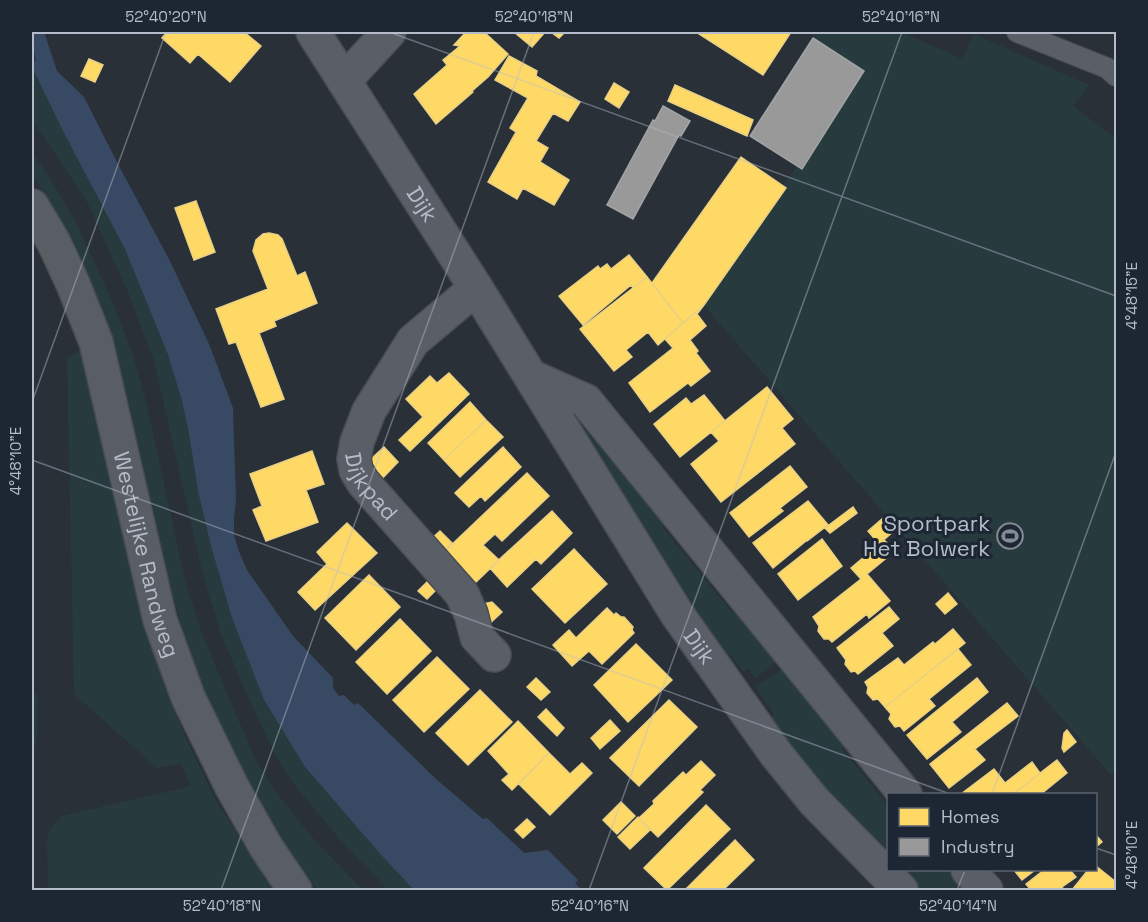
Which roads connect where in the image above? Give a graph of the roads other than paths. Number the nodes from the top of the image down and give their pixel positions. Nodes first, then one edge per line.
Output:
1 (313, 32) edge
2 (389, 32) edge
3 (1017, 32) edge
4 (1116, 76) edge
5 (344, 81) junction
6 (32, 206) edge
7 (476, 288) junction
8 (532, 377) junction
9 (494, 655) dead end
10 (903, 793) edge
11 (969, 871) edge
12 (295, 891) edge
13 (902, 891) edge
14 (986, 891) edge

1 - 5 street, Dijk
2 - 5 street
3 - 4 lane
5 - 7 street, Dijk
6 - 12 street, Westelijke Randweg
7 - 8 street, Dijk
7 - 9 street, Dijkpad
8 - 10 street
8 - 13 street, Dijk
11 - 14 street

